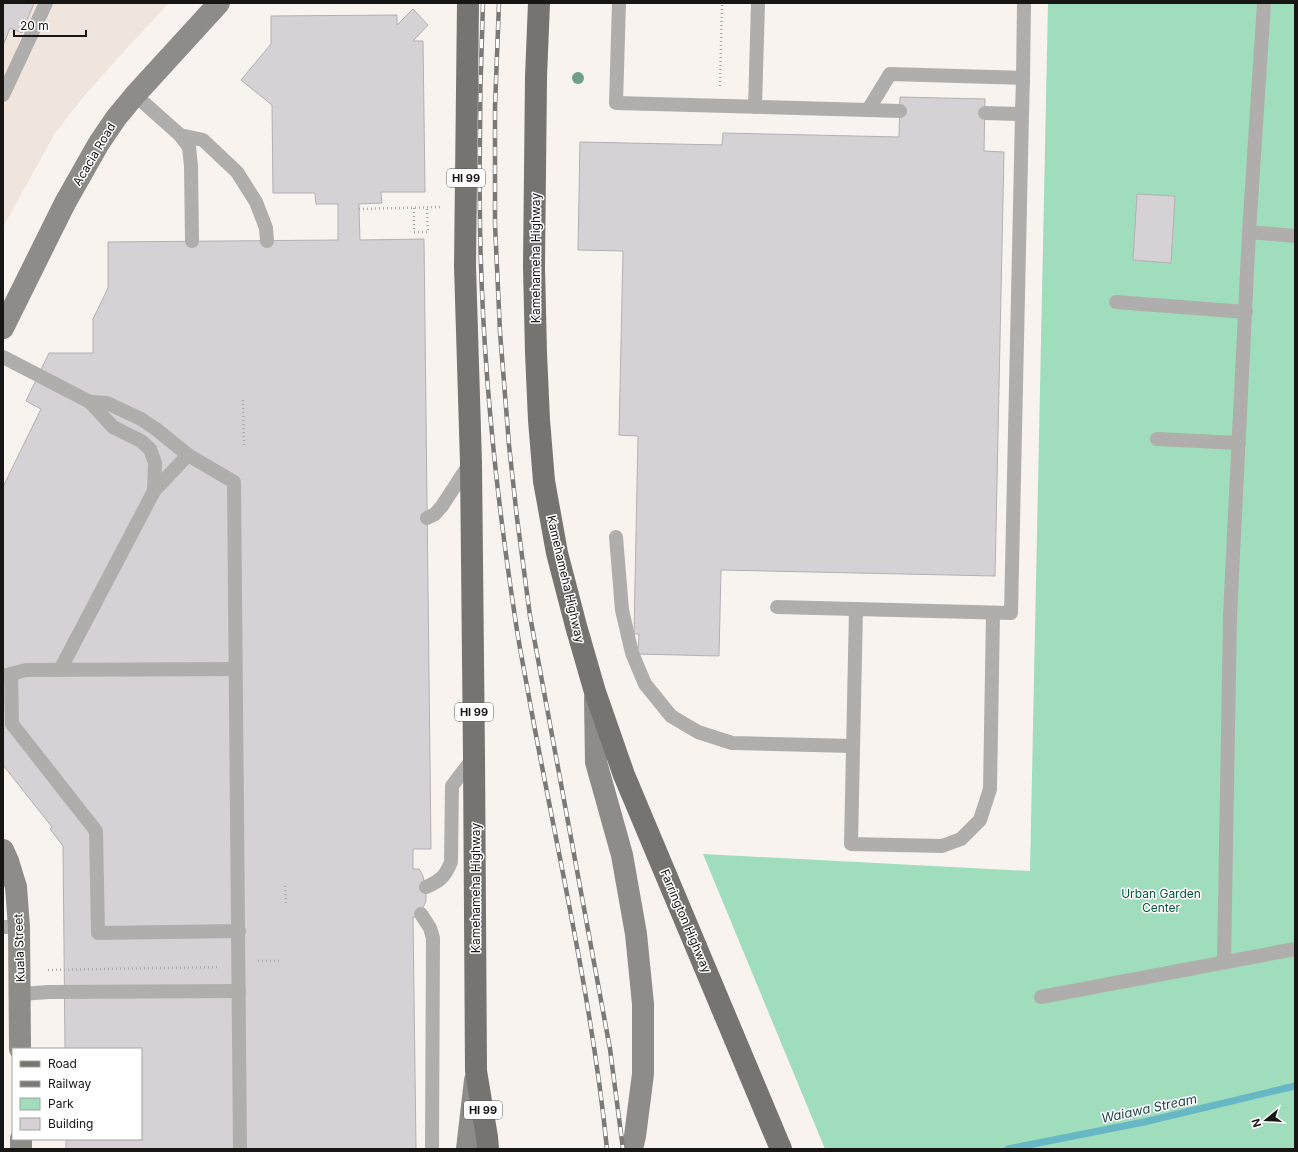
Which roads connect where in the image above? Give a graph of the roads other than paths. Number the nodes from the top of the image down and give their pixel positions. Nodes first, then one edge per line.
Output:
1 (46, 3) edge
2 (219, 3) edge
3 (468, 3) edge
4 (539, 3) edge
5 (619, 3) edge
6 (758, 3) edge
7 (1024, 3) edge
8 (1264, 3) edge
9 (1023, 78) junction
10 (3, 95) edge
11 (135, 95) junction
12 (755, 107) junction
13 (868, 110) junction
14 (900, 111) dead end
15 (985, 113) dead end
16 (1022, 114) junction
17 (180, 135) junction
18 (1250, 232) junction
19 (1295, 236) edge
20 (192, 241) dead end
21 (267, 241) dead end
22 (1116, 302) dead end
23 (1246, 312) junction
24 (3, 328) edge
25 (3, 357) edge
26 (90, 402) junction
27 (1157, 439) dead end
28 (1239, 443) junction
29 (188, 455) junction
30 (471, 463) junction
31 (154, 491) junction
32 (427, 518) dead end
33 (616, 538) dead end
34 (777, 607) dead end
35 (856, 609) junction
36 (993, 613) junction
37 (235, 669) junction
38 (60, 670) junction
39 (7, 675) edge
40 (595, 692) junction
41 (853, 746) junction
42 (474, 756) junction
43 (3, 850) edge
44 (426, 887) dead end
45 (420, 914) dead end
46 (11, 927) edge
47 (239, 931) junction
48 (1295, 949) edge
49 (1224, 962) junction
50 (239, 991) junction
51 (20, 994) junction
52 (1041, 997) dead end
53 (20, 1048) edge
54 (476, 1071) junction
55 (240, 1149) edge
56 (432, 1149) edge
57 (468, 1149) edge
58 (488, 1149) edge
59 (632, 1149) edge
60 (782, 1149) edge

1 - 10 lane
2 - 11 main road, Acacia Road
3 - 30 main road, Kamehameha Highway / HI 99
4 - 40 main road, Kamehameha Highway
5 - 12 lane
6 - 12 lane
7 - 9 lane
8 - 18 lane
9 - 13 lane
9 - 16 lane
11 - 17 lane
11 - 24 main road, Acacia Road
12 - 13 lane
13 - 14 lane
15 - 16 lane
16 - 36 lane
17 - 20 lane
17 - 21 lane
18 - 19 lane
18 - 23 lane
22 - 23 lane
23 - 28 lane
25 - 26 lane
26 - 29 lane
26 - 31 lane
27 - 28 lane
28 - 49 lane
29 - 31 lane
29 - 37 lane
30 - 32 lane
30 - 42 main road, Kamehameha Highway / HI 99
31 - 38 lane
33 - 41 lane
34 - 35 lane
35 - 36 lane
35 - 41 lane
36 - 41 lane
37 - 38 lane
37 - 47 lane
38 - 39 lane
39 - 47 lane
40 - 59 main road, Kamehameha Highway
40 - 60 main road, Farrington Highway
42 - 44 lane
42 - 54 main road, Kamehameha Highway / HI 99
43 - 46 main road, Kuala Street
45 - 56 lane
46 - 51 main road, Kuala Street
47 - 50 lane
48 - 49 lane
49 - 52 lane
50 - 51 lane
50 - 55 lane
51 - 53 main road, Kuala Street
54 - 57 main road, Kamehameha Highway
54 - 58 main road, HI 99

